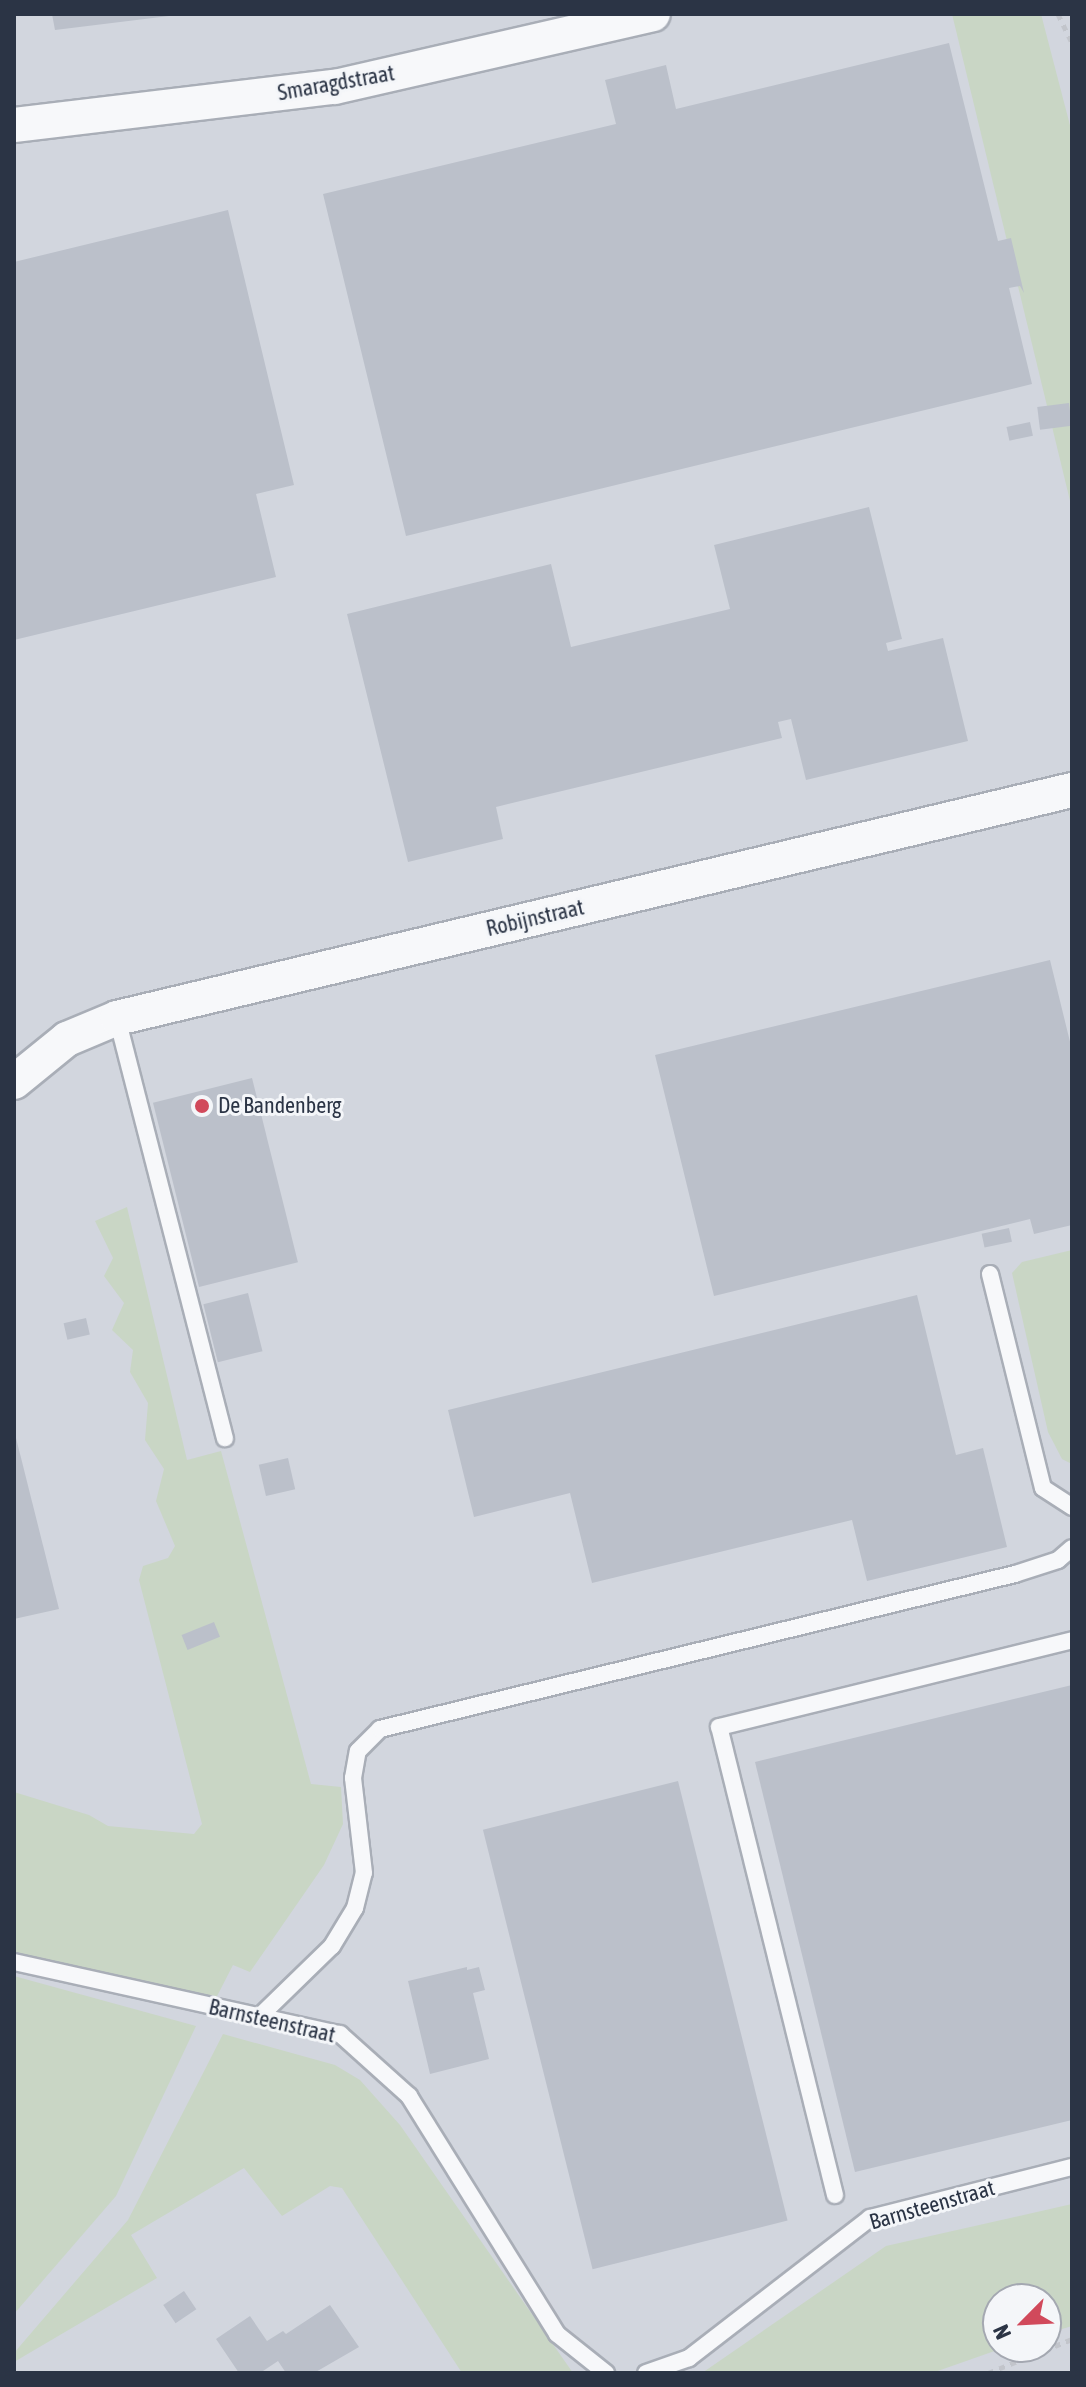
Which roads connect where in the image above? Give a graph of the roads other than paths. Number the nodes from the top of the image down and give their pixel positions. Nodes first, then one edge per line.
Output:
1 (653, 14) edge
2 (553, 25) edge
3 (14, 125) edge
4 (1072, 790) edge
5 (117, 1018) junction
6 (14, 1082) edge
7 (990, 1274) dead end
8 (225, 1438) dead end
9 (1072, 1507) edge
10 (1072, 1548) edge
11 (1072, 1640) edge
12 (14, 1962) edge
13 (259, 2017) junction
14 (1072, 2167) edge
15 (835, 2195) dead end
16 (606, 2373) edge
17 (646, 2373) edge

1 - 2 street, Smaragdstraat
2 - 3 street, Smaragdstraat
4 - 5 street, Robijnstraat
5 - 6 street, Robijnstraat
5 - 8 lane
7 - 9 lane
10 - 13 lane
11 - 15 lane
12 - 13 lane, Barnsteenstraat
13 - 16 lane, Barnsteenstraat
14 - 17 lane, Barnsteenstraat

